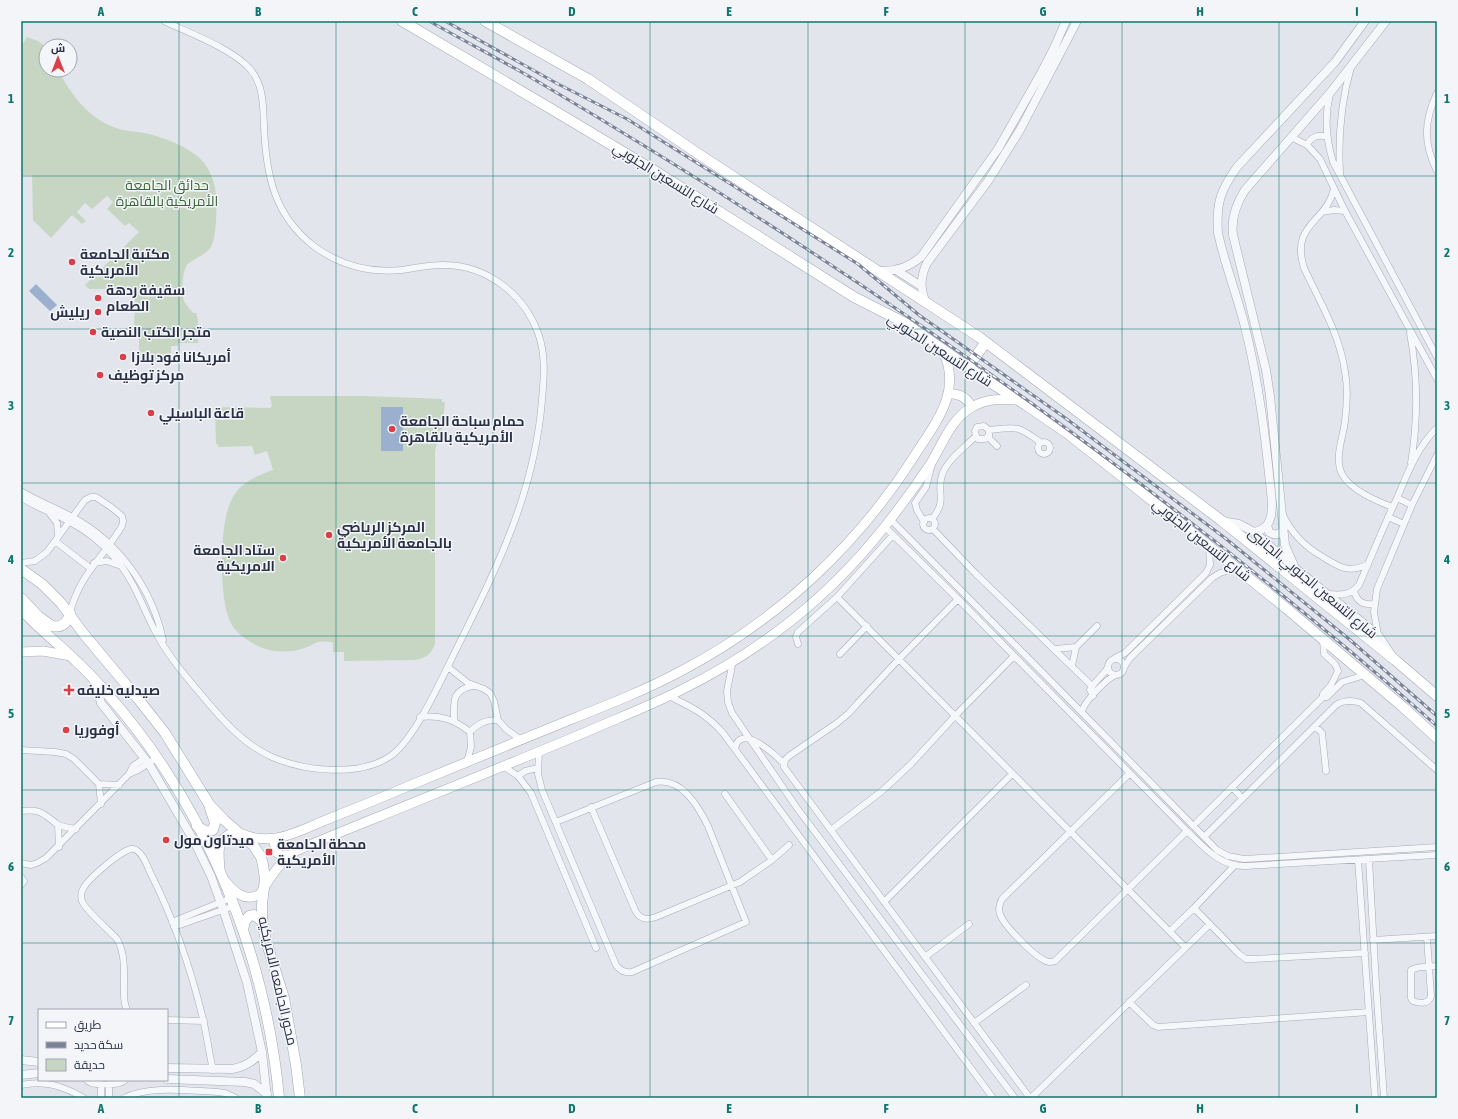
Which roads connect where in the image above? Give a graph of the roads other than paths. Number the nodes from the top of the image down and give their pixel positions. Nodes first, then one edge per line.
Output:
1 (164, 21) edge
2 (402, 21) edge
3 (418, 21) edge
4 (485, 21) edge
5 (1066, 21) edge
6 (1076, 21) edge
7 (1365, 21) edge
8 (1386, 21) edge
9 (427, 35) junction
10 (1352, 66) junction
11 (1330, 93) junction
12 (1437, 93) edge
13 (1291, 137) junction
14 (1327, 137) junction
15 (1307, 145) junction
16 (1437, 171) edge
17 (1340, 174) junction
18 (1334, 188) junction
19 (1345, 211) junction
20 (1322, 212) junction
21 (1377, 244) junction
22 (1366, 250) junction
23 (896, 270) junction
24 (880, 271) junction
25 (1242, 271) junction
26 (1230, 275) junction
27 (921, 286) junction
28 (926, 303) junction
29 (1409, 328) junction
30 (1428, 341) junction
31 (986, 342) junction
32 (1437, 346) edge
33 (942, 349) junction
34 (1437, 357) edge
35 (968, 367) junction
36 (1437, 379) edge
37 (948, 394) junction
38 (1019, 400) junction
39 (972, 407) junction
40 (1437, 428) edge
41 (989, 430) junction
42 (976, 436) junction
43 (988, 438) junction
44 (1040, 442) dead end
45 (997, 446) dead end
46 (1437, 454) edge
47 (932, 460) junction
48 (1410, 468) junction
49 (21, 491) edge
50 (21, 497) edge
51 (1397, 498) junction
52 (1392, 506) junction
53 (1412, 506) junction
54 (49, 512) junction
55 (1282, 513) junction
56 (1388, 517) junction
57 (71, 519) junction
58 (932, 519) junction
59 (1222, 521) junction
60 (924, 522) junction
61 (887, 523) junction
62 (1404, 524) junction
63 (1268, 525) junction
64 (933, 528) junction
65 (1284, 528) junction
66 (1254, 532) junction
67 (893, 535) junction
68 (57, 539) junction
69 (913, 541) junction
70 (107, 545) junction
71 (846, 546) junction
72 (1209, 546) junction
73 (906, 548) junction
74 (860, 556) junction
75 (21, 563) edge
76 (1368, 564) junction
77 (92, 566) junction
78 (122, 567) junction
79 (1236, 568) junction
80 (1294, 568) junction
81 (21, 569) edge
82 (822, 570) junction
83 (832, 584) junction
84 (1306, 590) junction
85 (1354, 591) junction
86 (1328, 594) junction
87 (837, 597) junction
88 (21, 598) edge
89 (958, 599) junction
90 (1374, 604) junction
91 (21, 609) edge
92 (70, 613) junction
93 (867, 626) junction
94 (1097, 626) dead end
95 (1378, 635) junction
96 (1323, 640) junction
97 (798, 644) dead end
98 (164, 647) junction
99 (1076, 647) junction
100 (1055, 650) junction
101 (21, 652) edge
102 (840, 654) dead end
103 (71, 656) junction
104 (1014, 656) junction
105 (1115, 658) junction
106 (899, 659) junction
107 (1395, 660) junction
108 (733, 661) junction
109 (1072, 666) junction
110 (1125, 666) junction
111 (448, 667) junction
112 (1108, 667) junction
113 (1116, 675) junction
114 (1365, 675) junction
115 (1046, 676) junction
116 (1052, 681) junction
117 (1040, 682) junction
118 (473, 686) junction
119 (1092, 686) junction
120 (1046, 688) junction
121 (669, 696) junction
122 (1092, 696) junction
123 (1437, 696) edge
124 (1323, 697) junction
125 (1082, 712) junction
126 (955, 716) junction
127 (420, 717) junction
128 (454, 720) junction
129 (498, 720) junction
130 (1315, 726) junction
131 (470, 732) junction
132 (1437, 738) edge
133 (521, 740) junction
134 (750, 740) junction
135 (735, 749) junction
136 (21, 750) edge
137 (539, 752) junction
138 (150, 760) junction
139 (467, 762) junction
140 (784, 764) junction
141 (503, 766) junction
142 (538, 768) junction
143 (1437, 770) edge
144 (1326, 772) dead end
145 (1130, 773) junction
146 (1012, 774) junction
147 (518, 776) junction
148 (99, 784) junction
149 (119, 785) junction
150 (1232, 787) junction
151 (725, 794) dead end
152 (1164, 795) junction
153 (1242, 798) junction
154 (1159, 801) junction
155 (1170, 801) junction
156 (101, 804) junction
157 (209, 804) junction
158 (1164, 807) junction
159 (591, 808) junction
160 (21, 811) edge
161 (556, 822) junction
162 (1197, 822) dead end
163 (58, 825) junction
164 (197, 826) junction
165 (76, 829) junction
166 (831, 830) junction
167 (1187, 831) junction
168 (1071, 832) junction
169 (241, 834) junction
170 (1204, 837) junction
171 (278, 838) junction
172 (789, 845) dead end
173 (59, 847) junction
174 (566, 847) junction
175 (1437, 847) edge
176 (556, 852) junction
177 (290, 855) junction
178 (1437, 855) edge
179 (1288, 856) junction
180 (772, 860) junction
181 (1358, 860) junction
182 (1369, 860) junction
183 (21, 863) edge
184 (1288, 864) junction
185 (1234, 866) junction
186 (221, 875) junction
187 (21, 877) edge
188 (1370, 882) junction
189 (1360, 883) junction
190 (21, 885) edge
191 (732, 886) junction
192 (264, 887) junction
193 (1128, 889) junction
194 (232, 902) junction
195 (884, 902) junction
196 (222, 906) junction
197 (1194, 908) junction
198 (593, 912) junction
199 (583, 917) junction
200 (262, 921) junction
201 (597, 922) junction
202 (173, 924) junction
203 (969, 924) dead end
204 (1210, 924) junction
205 (587, 927) junction
206 (243, 930) junction
207 (1170, 931) junction
208 (1437, 936) edge
209 (1428, 937) junction
210 (1373, 940) junction
211 (1185, 947) junction
212 (596, 948) dead end
213 (1365, 953) junction
214 (925, 957) junction
215 (1437, 966) edge
216 (1429, 967) junction
217 (1376, 984) junction
218 (1026, 985) dead end
219 (1367, 985) junction
220 (1129, 1002) junction
221 (126, 1009) edge
222 (1369, 1012) junction
223 (168, 1020) edge
224 (204, 1021) junction
225 (974, 1023) junction
226 (270, 1036) junction
227 (260, 1039) junction
228 (262, 1052) junction
229 (21, 1060) edge
230 (38, 1062) edge
231 (168, 1068) edge
232 (213, 1070) junction
233 (38, 1073) edge
234 (21, 1074) edge
235 (168, 1079) edge
236 (88, 1081) edge
237 (124, 1081) edge
238 (101, 1084) junction
239 (109, 1084) junction
240 (21, 1085) edge
241 (267, 1096) edge
242 (84, 1098) edge
243 (101, 1098) edge
244 (108, 1098) edge
245 (124, 1098) edge
246 (236, 1098) edge
247 (279, 1098) edge
248 (300, 1098) edge
249 (993, 1098) edge
250 (1015, 1098) edge
251 (1030, 1098) edge
252 (1375, 1098) edge
253 (1384, 1098) edge

1 - 111 street
2 - 9 main road, شارع التسعين الجنوبي
3 - 9 main road
4 - 24 main road, شارع التسعين الجنوبي
5 - 23 street
6 - 27 street
7 - 26 street
8 - 10 street
9 - 33 main road, شارع التسعين الجنوبي
10 - 11 street
10 - 17 street
11 - 13 street
11 - 14 street
12 - 16 street
13 - 15 street
13 - 25 street
14 - 15 street
14 - 17 street
15 - 18 street
17 - 21 street
18 - 19 street
18 - 20 street
19 - 20 street
19 - 22 street
20 - 52 street
21 - 22 street
21 - 30 street
22 - 29 street
23 - 24 street
23 - 27 street
24 - 28 main road, شارع التسعين الجنوبي
25 - 26 street
25 - 55 street
26 - 63 street
27 - 28 street
28 - 31 main road, شارع التسعين الجنوبي
29 - 36 street
29 - 48 street
30 - 32 street
30 - 34 street
31 - 35 main road
31 - 59 main road, شارع التسعين الجنوبي
33 - 35 main road, شارع التسعين الجنوبي
33 - 37 main road
35 - 38 main road, شارع التسعين الجنوبي
37 - 39 main road
37 - 71 main road
38 - 39 main road
38 - 72 main road, شارع التسعين الجنوبي
39 - 47 main road
40 - 48 street
41 - 42 street
41 - 43 street
41 - 44 street
42 - 43 street
42 - 58 street
43 - 45 street
46 - 53 street
47 - 60 street
47 - 61 main road
48 - 51 street
49 - 57 street
50 - 54 street
51 - 52 street
51 - 53 street
52 - 56 street
53 - 62 street
54 - 57 street
54 - 68 street
55 - 65 street
55 - 76 street
56 - 62 street
56 - 76 street
57 - 68 street
57 - 70 street
57 - 70 street
58 - 60 street
58 - 64 street
59 - 66 street, شارع التسعين الجنوبي الجانبى
59 - 84 main road, شارع التسعين الجنوبي
60 - 64 street
61 - 67 street
61 - 69 street
61 - 74 main road
62 - 90 street
63 - 65 street
63 - 66 street
64 - 100 street
65 - 80 street
66 - 80 street, شارع التسعين الجنوبي الجانبى
67 - 73 street
67 - 87 street
68 - 75 street
68 - 77 street
69 - 73 street
69 - 115 street
70 - 77 street
70 - 78 street
70 - 98 street
71 - 74 main road
71 - 82 main road
72 - 79 main road, شارع التسعين الجنوبي
72 - 105 street
73 - 89 street
74 - 83 main road
76 - 85 street
77 - 78 street
77 - 92 street
78 - 98 street
79 - 96 main road, شارع التسعين الجنوبي
79 - 110 street
80 - 84 street
80 - 86 street, شارع التسعين الجنوبي الجانبى
81 - 92 main road, محور الجامعه الامريكيه
82 - 83 main road
82 - 133 main road
83 - 108 main road
84 - 86 street
84 - 107 main road, شارع التسعين الجنوبي
85 - 86 street
85 - 90 street
86 - 95 street, شارع التسعين الجنوبي الجانبى
87 - 93 street
87 - 97 street
88 - 92 main road
89 - 104 street
89 - 106 street
90 - 95 street
91 - 103 main road, محور الجامعه الامريكيه
92 - 157 main road, محور الجامعه الامريكيه
93 - 102 street
93 - 106 street
94 - 99 street
95 - 107 street, شارع التسعين الجنوبي الجانبى
96 - 114 main road, شارع التسعين الجنوبي
96 - 124 street
98 - 127 street
99 - 100 street
99 - 109 street
100 - 109 street
101 - 103 main road
103 - 138 main road, محور الجامعه الامريكيه
104 - 117 street
104 - 126 street
105 - 110 street
105 - 112 street
106 - 126 street
106 - 140 street
107 - 123 main road, شارع التسعين الجنوبي
108 - 121 main road
108 - 134 street
109 - 119 street
110 - 113 street
111 - 118 street
111 - 127 street
112 - 113 street
112 - 119 street
113 - 122 street
114 - 124 street
114 - 132 main road, شارع التسعين الجنوبي
115 - 116 street
115 - 117 street
116 - 120 street
116 - 125 street
117 - 120 street
118 - 128 street
118 - 129 street
119 - 122 street
120 - 145 street
121 - 135 street
121 - 137 main road
122 - 125 street
124 - 150 street
125 - 152 street
126 - 146 street
126 - 166 street
127 - 128 street
128 - 131 street
129 - 131 street
129 - 133 street
130 - 143 street
130 - 144 street
130 - 153 street
131 - 139 street
133 - 139 main road
134 - 135 street
134 - 140 street
134 - 250 street
135 - 249 street
136 - 148 street
137 - 141 main road
137 - 142 street
138 - 149 street
138 - 164 main road, محور الجامعه الامريكيه
138 - 196 street
139 - 171 main road
140 - 166 street
141 - 147 street
141 - 177 main road
142 - 147 street
142 - 161 street
145 - 154 street
145 - 168 street
146 - 168 street
146 - 195 street
147 - 176 street
148 - 149 street
148 - 156 street
149 - 156 street
150 - 153 street
150 - 162 street
151 - 180 street
152 - 154 street
152 - 155 street
153 - 170 street
154 - 158 street
155 - 158 street
155 - 170 street
156 - 165 street
157 - 164 main road
157 - 169 main road, محور الجامعه الامريكيه
158 - 167 street
159 - 161 street
159 - 191 street
159 - 191 street
160 - 163 street
161 - 174 street
163 - 165 street
163 - 173 street
164 - 186 main road, محور الجامعه الامريكيه
165 - 173 street
166 - 195 street
167 - 185 street
167 - 193 street
168 - 193 street
168 - 193 street
169 - 171 main road
169 - 186 main road
169 - 192 main road, محور الجامعه الامريكيه
170 - 179 street
171 - 177 main road
172 - 180 street
173 - 183 street
174 - 176 street
174 - 198 street
175 - 179 street
176 - 199 street
177 - 192 main road
178 - 182 street
179 - 184 street
180 - 191 street
181 - 182 street
181 - 184 street
181 - 189 street
182 - 188 street
184 - 185 street
185 - 197 street
186 - 192 main road
186 - 194 main road, محور الجامعه الامريكيه
187 - 190 street
188 - 189 street
188 - 210 street
189 - 213 street
191 - 201 street
192 - 200 main road, محور الجامعه الامريكيه
193 - 207 street
194 - 196 street
194 - 206 main road, محور الجامعه الامريكيه
195 - 214 street
196 - 202 street
196 - 227 street
197 - 204 street
197 - 207 street
198 - 199 street
198 - 201 street
199 - 205 street
200 - 206 main road
200 - 248 main road, محور الجامعه الامريكيه
201 - 205 street
202 - 221 street
202 - 224 street
203 - 214 street
204 - 211 street
204 - 213 street
205 - 212 street
206 - 226 main road, محور الجامعه الامريكيه
207 - 211 street
208 - 209 street
209 - 210 street
209 - 216 street
210 - 217 street
211 - 220 street
213 - 219 street
214 - 225 street
215 - 216 street
216 - 216 street
217 - 219 street
217 - 253 street
218 - 225 street
219 - 222 street
220 - 222 street
220 - 251 street
222 - 252 street
223 - 224 street
224 - 232 street
225 - 251 street
226 - 227 main road
226 - 247 main road, محور الجامعه الامريكيه
227 - 228 street
228 - 232 street
228 - 241 street
229 - 230 street
231 - 232 street
233 - 234 street
235 - 241 street
236 - 238 street
237 - 239 street
238 - 239 street
238 - 243 street
239 - 244 street
240 - 242 street
245 - 246 street

